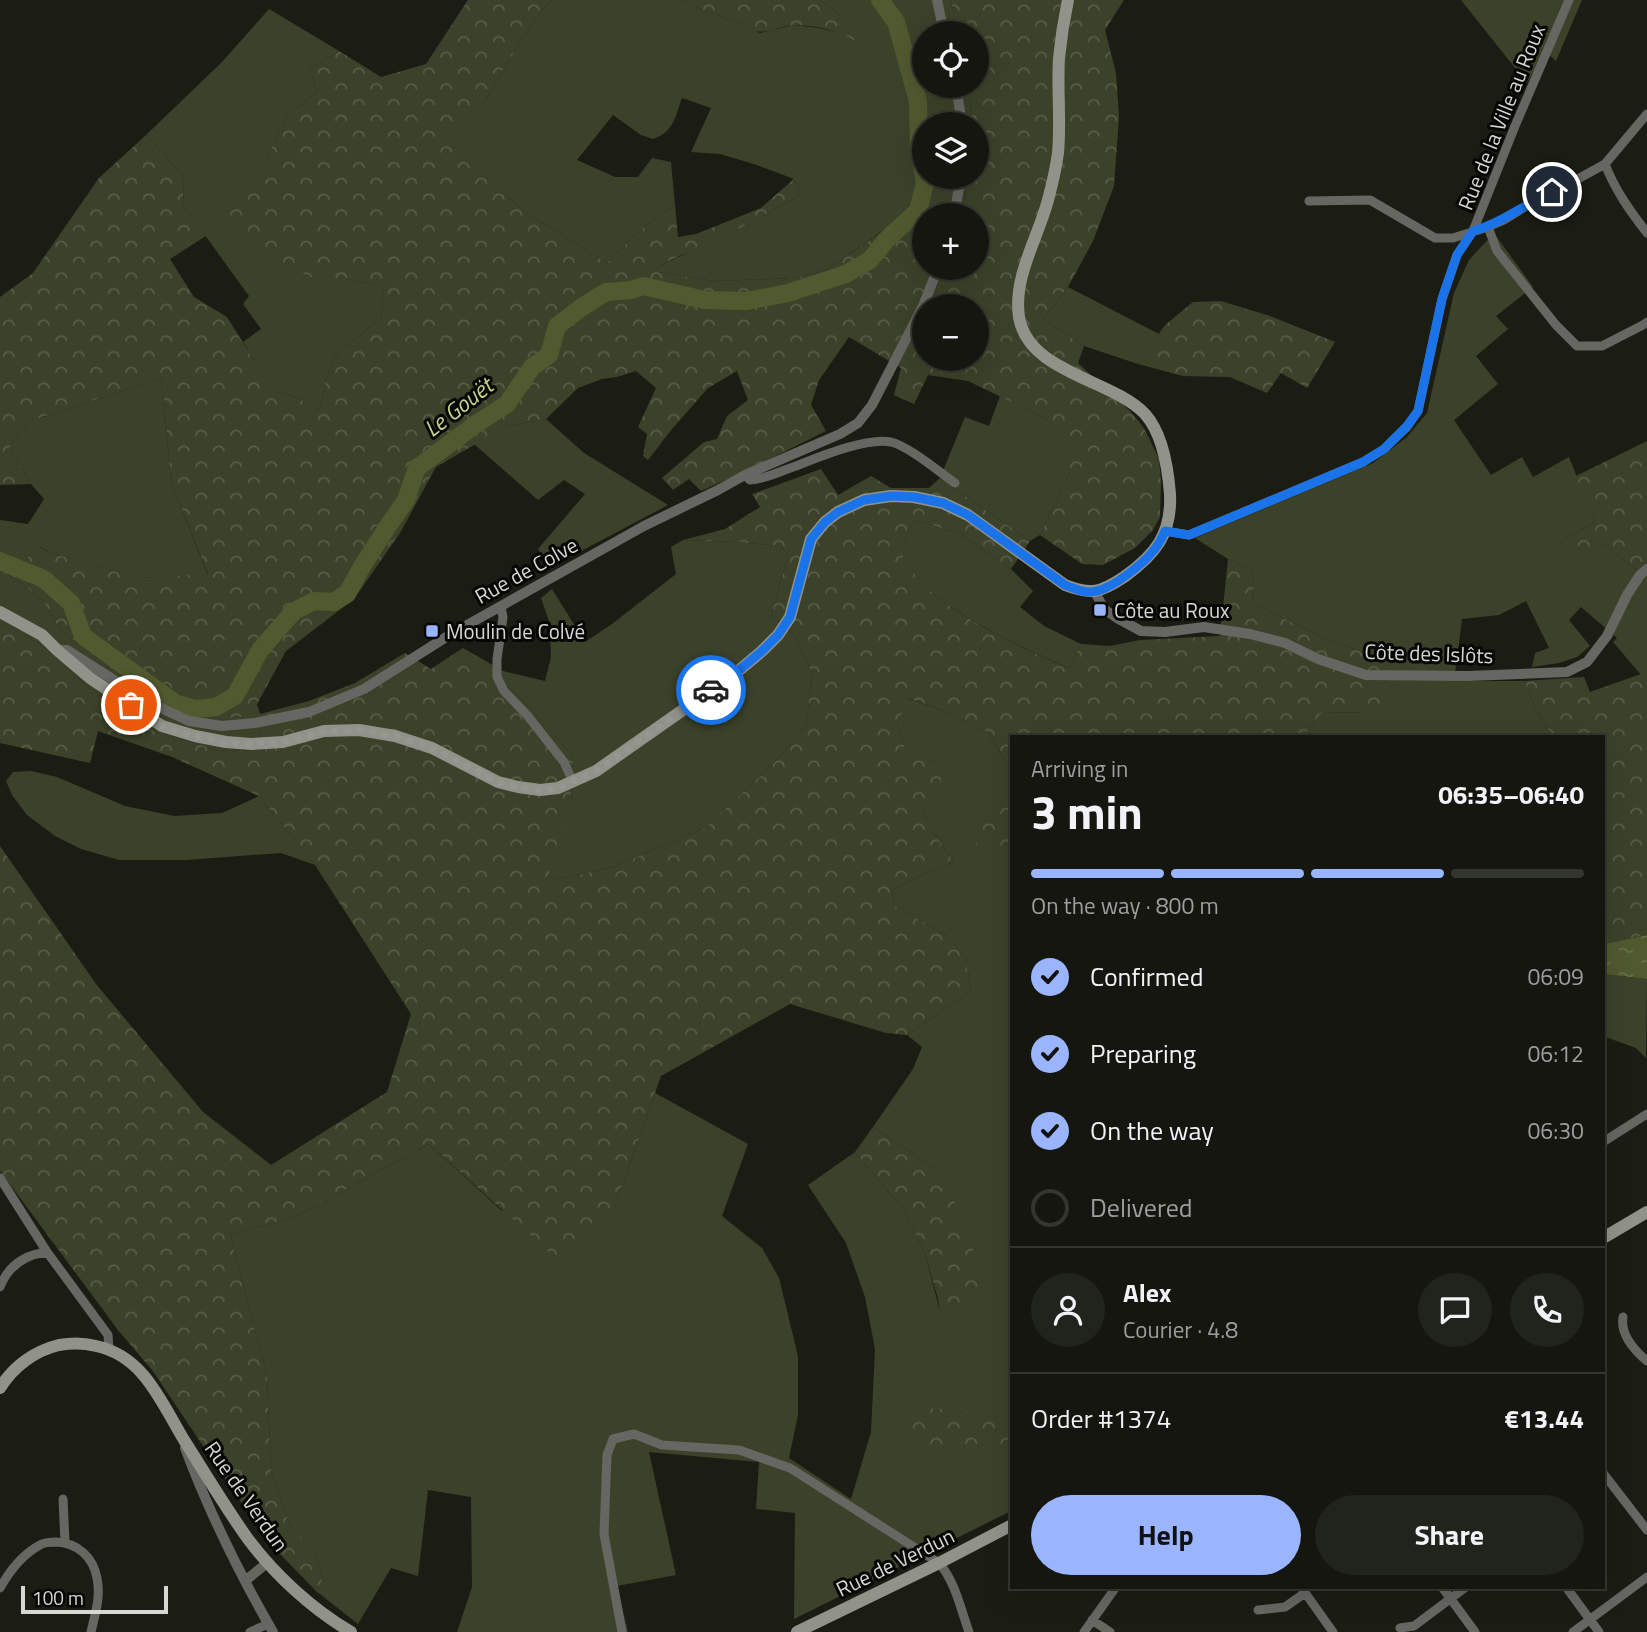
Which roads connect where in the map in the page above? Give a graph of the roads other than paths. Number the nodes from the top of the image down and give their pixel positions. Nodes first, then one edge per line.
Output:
1 (937, 0) edge
2 (1068, 0) edge
3 (1569, 0) edge
4 (941, 21) edge
5 (1647, 114) edge
6 (1605, 164) junction
7 (1308, 201) dead end
8 (1488, 227) junction
9 (1473, 231) junction
10 (1647, 233) edge
11 (933, 280) edge
12 (1647, 322) edge
13 (745, 475) junction
14 (955, 483) dead end
15 (1165, 531) junction
16 (1647, 569) edge
17 (1095, 592) junction
18 (501, 607) junction
19 (0, 612) edge
20 (57, 650) junction
21 (573, 782) junction
22 (1647, 1114) edge
23 (1605, 1141) edge
24 (0, 1178) edge
25 (1647, 1212) edge
26 (1605, 1237) edge
27 (47, 1252) junction
28 (0, 1287) edge
29 (1623, 1317) dead end
30 (108, 1349) junction
31 (1647, 1361) edge
32 (0, 1388) edge
33 (180, 1432) junction
34 (1605, 1476) edge
35 (62, 1499) dead end
36 (1010, 1527) edge
37 (1647, 1530) edge
38 (65, 1542) junction
39 (267, 1563) junction
40 (939, 1563) junction
41 (1647, 1577) edge
42 (245, 1581) junction
43 (0, 1588) edge
44 (1114, 1589) edge
45 (1443, 1589) edge
46 (1463, 1589) edge
47 (1567, 1589) edge
48 (1303, 1590) edge
49 (1450, 1599) junction
50 (1258, 1610) dead end
51 (1092, 1619) junction
52 (1590, 1620) junction
53 (270, 1628) edge
54 (1400, 1628) dead end
55 (91, 1632) edge
56 (250, 1632) edge
57 (351, 1632) edge
58 (622, 1632) edge
59 (797, 1632) edge
60 (969, 1632) edge
61 (1084, 1632) edge
62 (1110, 1632) edge
63 (1333, 1632) edge
64 (1475, 1632) edge
65 (1573, 1632) edge
66 (1599, 1632) edge

1 - 4 street
2 - 15 main road
3 - 9 street, Rue de la Ville au Roux
5 - 6 street
6 - 8 street
6 - 10 street
7 - 9 street
8 - 9 street
8 - 12 street
9 - 15 street, Rue de la Ville au Roux
11 - 13 street, Rue de Colve
13 - 14 street
13 - 18 street, Rue de Colve
15 - 17 main road
16 - 17 street, Côte des Islôts
17 - 21 main road
18 - 20 street, Rue de Colve
18 - 21 street
19 - 20 main road
20 - 21 main road
22 - 23 street
24 - 27 street
25 - 26 main road
27 - 28 street
27 - 30 street
29 - 31 street
30 - 32 main road
30 - 33 main road, Rue de Verdun
33 - 39 main road, Rue de Verdun
33 - 42 street
34 - 37 street
35 - 38 street
36 - 40 main road, Rue de Verdun
38 - 43 street
38 - 55 street
39 - 42 street
39 - 57 main road, Rue de Verdun
40 - 58 street
40 - 59 main road, Rue de Verdun
40 - 60 street
41 - 52 street
42 - 53 street
44 - 51 street
45 - 49 street
46 - 49 street
47 - 52 street
48 - 50 street
48 - 63 street
49 - 54 street
49 - 64 street
51 - 61 street
51 - 62 street
52 - 65 street
52 - 66 street
53 - 56 street

